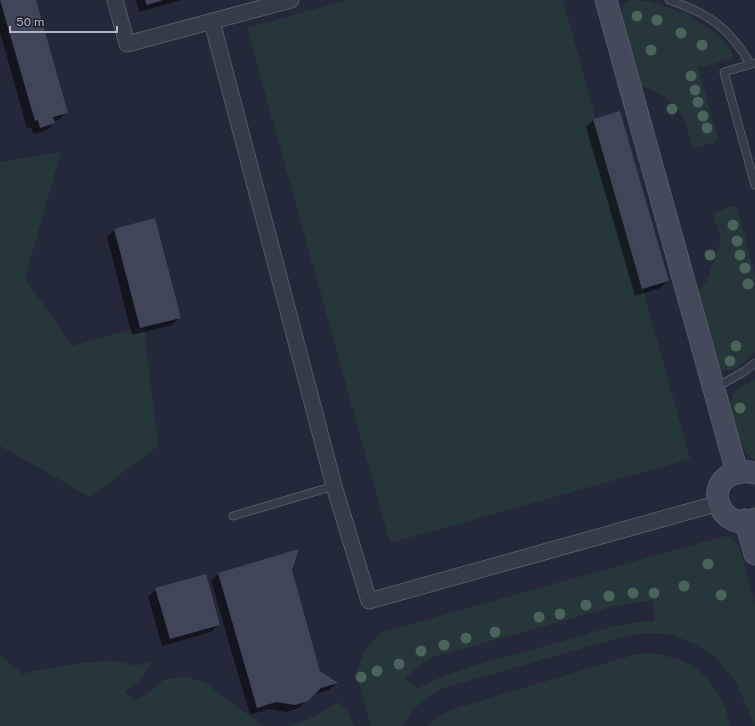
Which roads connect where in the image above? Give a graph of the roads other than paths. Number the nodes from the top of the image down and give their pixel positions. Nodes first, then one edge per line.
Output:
1 (115, 0) edge
2 (291, 0) edge
3 (606, 0) edge
4 (669, 0) edge
5 (212, 22) junction
6 (752, 64) edge
7 (755, 185) edge
8 (755, 363) edge
9 (713, 389) junction
10 (746, 473) edge
11 (334, 486) junction
12 (719, 503) junction
13 (232, 516) dead end
14 (750, 520) edge
15 (755, 554) edge

1 - 5 street
2 - 5 street
3 - 9 street
4 - 6 lane
5 - 11 street
6 - 7 lane
8 - 9 lane
9 - 10 street
10 - 12 street
11 - 12 street
11 - 13 lane
12 - 14 street
14 - 15 street

